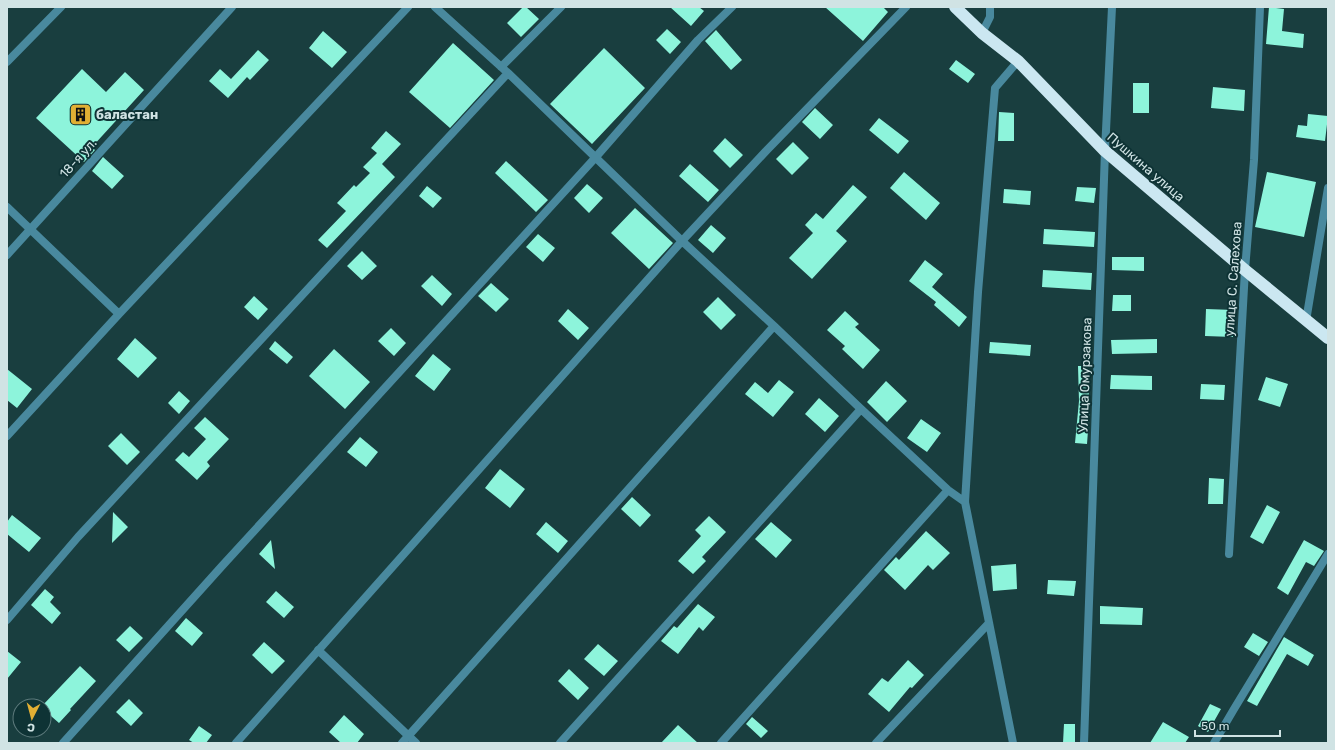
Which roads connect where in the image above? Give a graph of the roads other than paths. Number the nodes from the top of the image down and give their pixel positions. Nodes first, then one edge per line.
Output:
1 (61, 7) edge
2 (232, 7) edge
3 (408, 7) edge
4 (435, 7) edge
5 (561, 7) edge
6 (732, 7) edge
7 (906, 7) edge
8 (955, 7) edge
9 (990, 7) edge
10 (1112, 7) edge
11 (1260, 7) edge
12 (982, 32) junction
13 (1018, 61) junction
14 (7, 62) edge
15 (501, 67) junction
16 (508, 73) junction
17 (1105, 151) junction
18 (595, 158) junction
19 (1328, 188) edge
20 (7, 207) edge
21 (30, 229) junction
22 (682, 241) junction
23 (7, 255) edge
24 (1245, 270) junction
25 (119, 314) junction
26 (1306, 320) junction
27 (774, 326) junction
28 (1328, 338) edge
29 (861, 409) junction
30 (7, 436) edge
31 (948, 490) junction
32 (965, 502) junction
33 (1229, 554) dead end
34 (1328, 554) edge
35 (7, 620) edge
36 (989, 624) junction
37 (318, 650) junction
38 (409, 736) junction
39 (63, 743) edge
40 (236, 743) edge
41 (402, 743) edge
42 (416, 743) edge
43 (560, 743) edge
44 (721, 743) edge
45 (876, 743) edge
46 (1013, 743) edge
47 (1084, 743) edge
48 (1214, 743) edge

1 - 14 street
2 - 21 street, 18-я ул.
3 - 25 street
4 - 15 street
5 - 15 street
6 - 18 street
7 - 22 street
8 - 12 highway, Пушкина улица
9 - 12 street
10 - 17 street, Улица Омурзакова
11 - 24 street, улица С. Салехова
12 - 13 highway, Пушкина улица
13 - 17 highway, Пушкина улица
13 - 32 street
15 - 16 street
16 - 18 street
16 - 35 street
17 - 24 highway, Пушкина улица
17 - 47 street, Улица Омурзакова
18 - 22 street
18 - 39 street
19 - 26 street
20 - 21 street
21 - 23 street, 18-я ул.
21 - 25 street
22 - 27 street
22 - 37 street
24 - 26 highway, Пушкина улица
24 - 33 street, улица С. Салехова
25 - 30 street
26 - 28 highway, Пушкина улица
27 - 29 street
27 - 38 street
29 - 31 street
29 - 43 street
31 - 32 street
31 - 44 street
32 - 36 street
34 - 48 street
36 - 45 street
36 - 46 street
37 - 38 street
37 - 40 street
38 - 41 street
38 - 42 street

